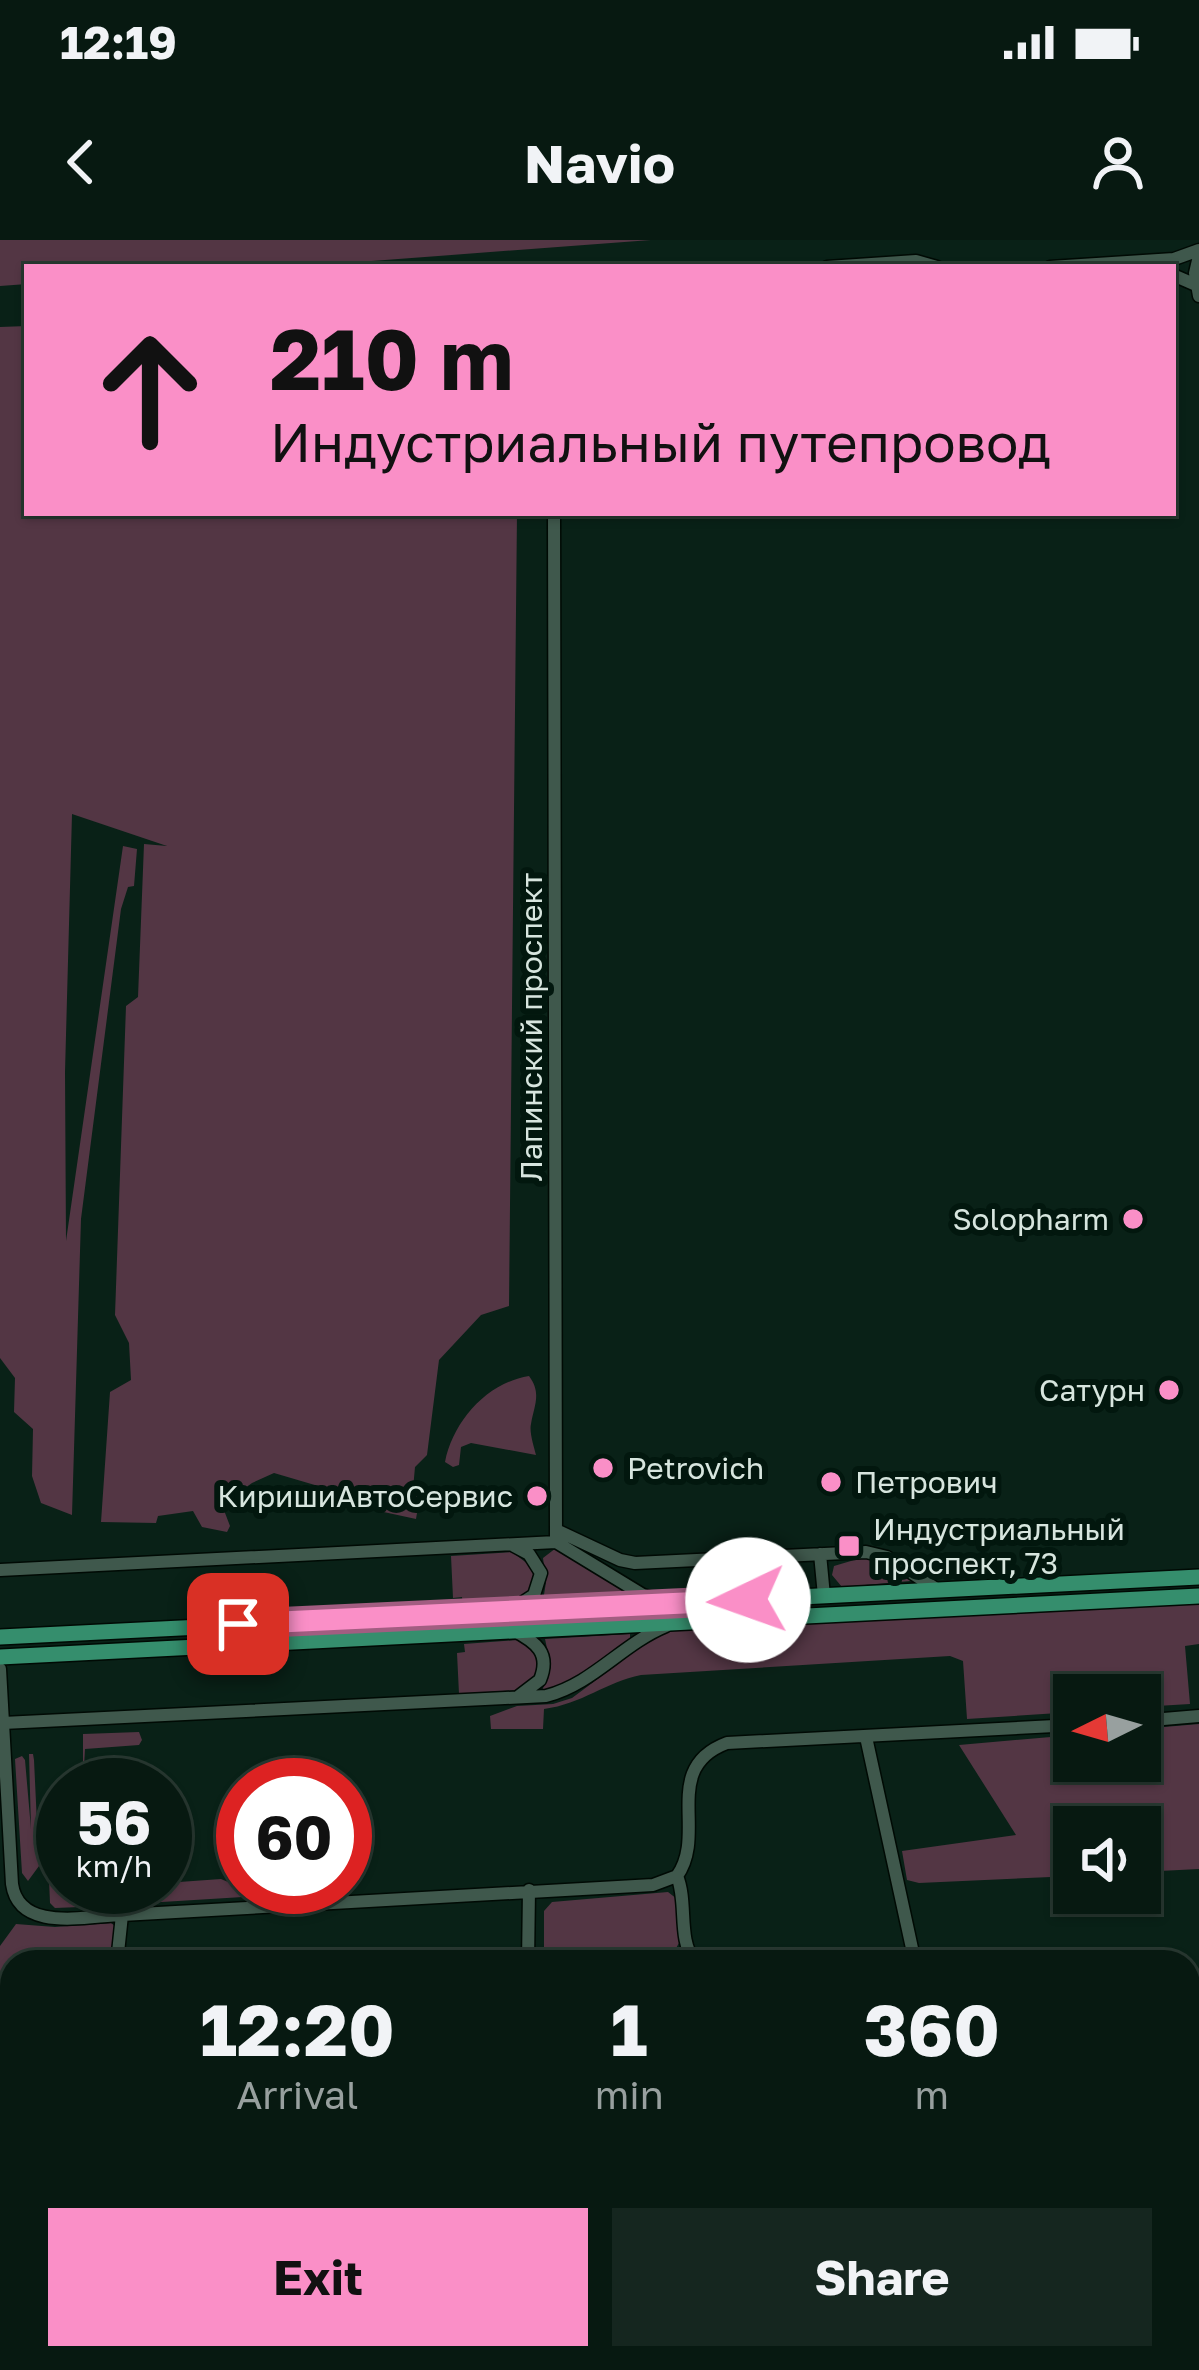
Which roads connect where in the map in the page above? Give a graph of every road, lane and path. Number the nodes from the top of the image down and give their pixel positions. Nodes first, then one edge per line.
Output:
1 (1199, 253) edge
2 (872, 264) edge
3 (926, 264) edge
4 (1096, 264) edge
5 (1197, 290) edge
6 (554, 516) edge
7 (556, 1536) junction
8 (507, 1544) junction
9 (820, 1554) junction
10 (0, 1570) edge
11 (1199, 1577) edge
12 (938, 1590) junction
13 (824, 1596) junction
14 (1199, 1596) edge
15 (672, 1604) junction
16 (510, 1610) junction
17 (672, 1623) junction
18 (512, 1630) junction
19 (0, 1637) edge
20 (0, 1658) edge
21 (0, 1669) edge
22 (512, 1699) junction
23 (1199, 1716) edge
24 (1161, 1719) edge
25 (3, 1723) junction
26 (1053, 1726) edge
27 (866, 1737) junction
28 (677, 1876) junction
29 (529, 1890) junction
30 (122, 1915) junction
31 (118, 1950) edge
32 (528, 1950) edge
33 (690, 1950) edge
34 (912, 1950) edge

1 - 4 street
1 - 5 street
2 - 3 street
6 - 7 street, Лапинский проспект
7 - 8 street
7 - 9 street
7 - 15 street
8 - 10 street
8 - 16 street
9 - 12 street
9 - 13 street
11 - 12 main road
12 - 13 main road
13 - 15 main road
14 - 17 main road
15 - 16 main road
16 - 19 main road
17 - 18 main road
17 - 22 street
18 - 20 main road
18 - 22 street
21 - 25 street
22 - 25 street
23 - 24 street
25 - 30 street
26 - 27 street
27 - 28 street
27 - 34 street
28 - 29 street
28 - 33 street
29 - 30 street
29 - 32 street
30 - 31 street

